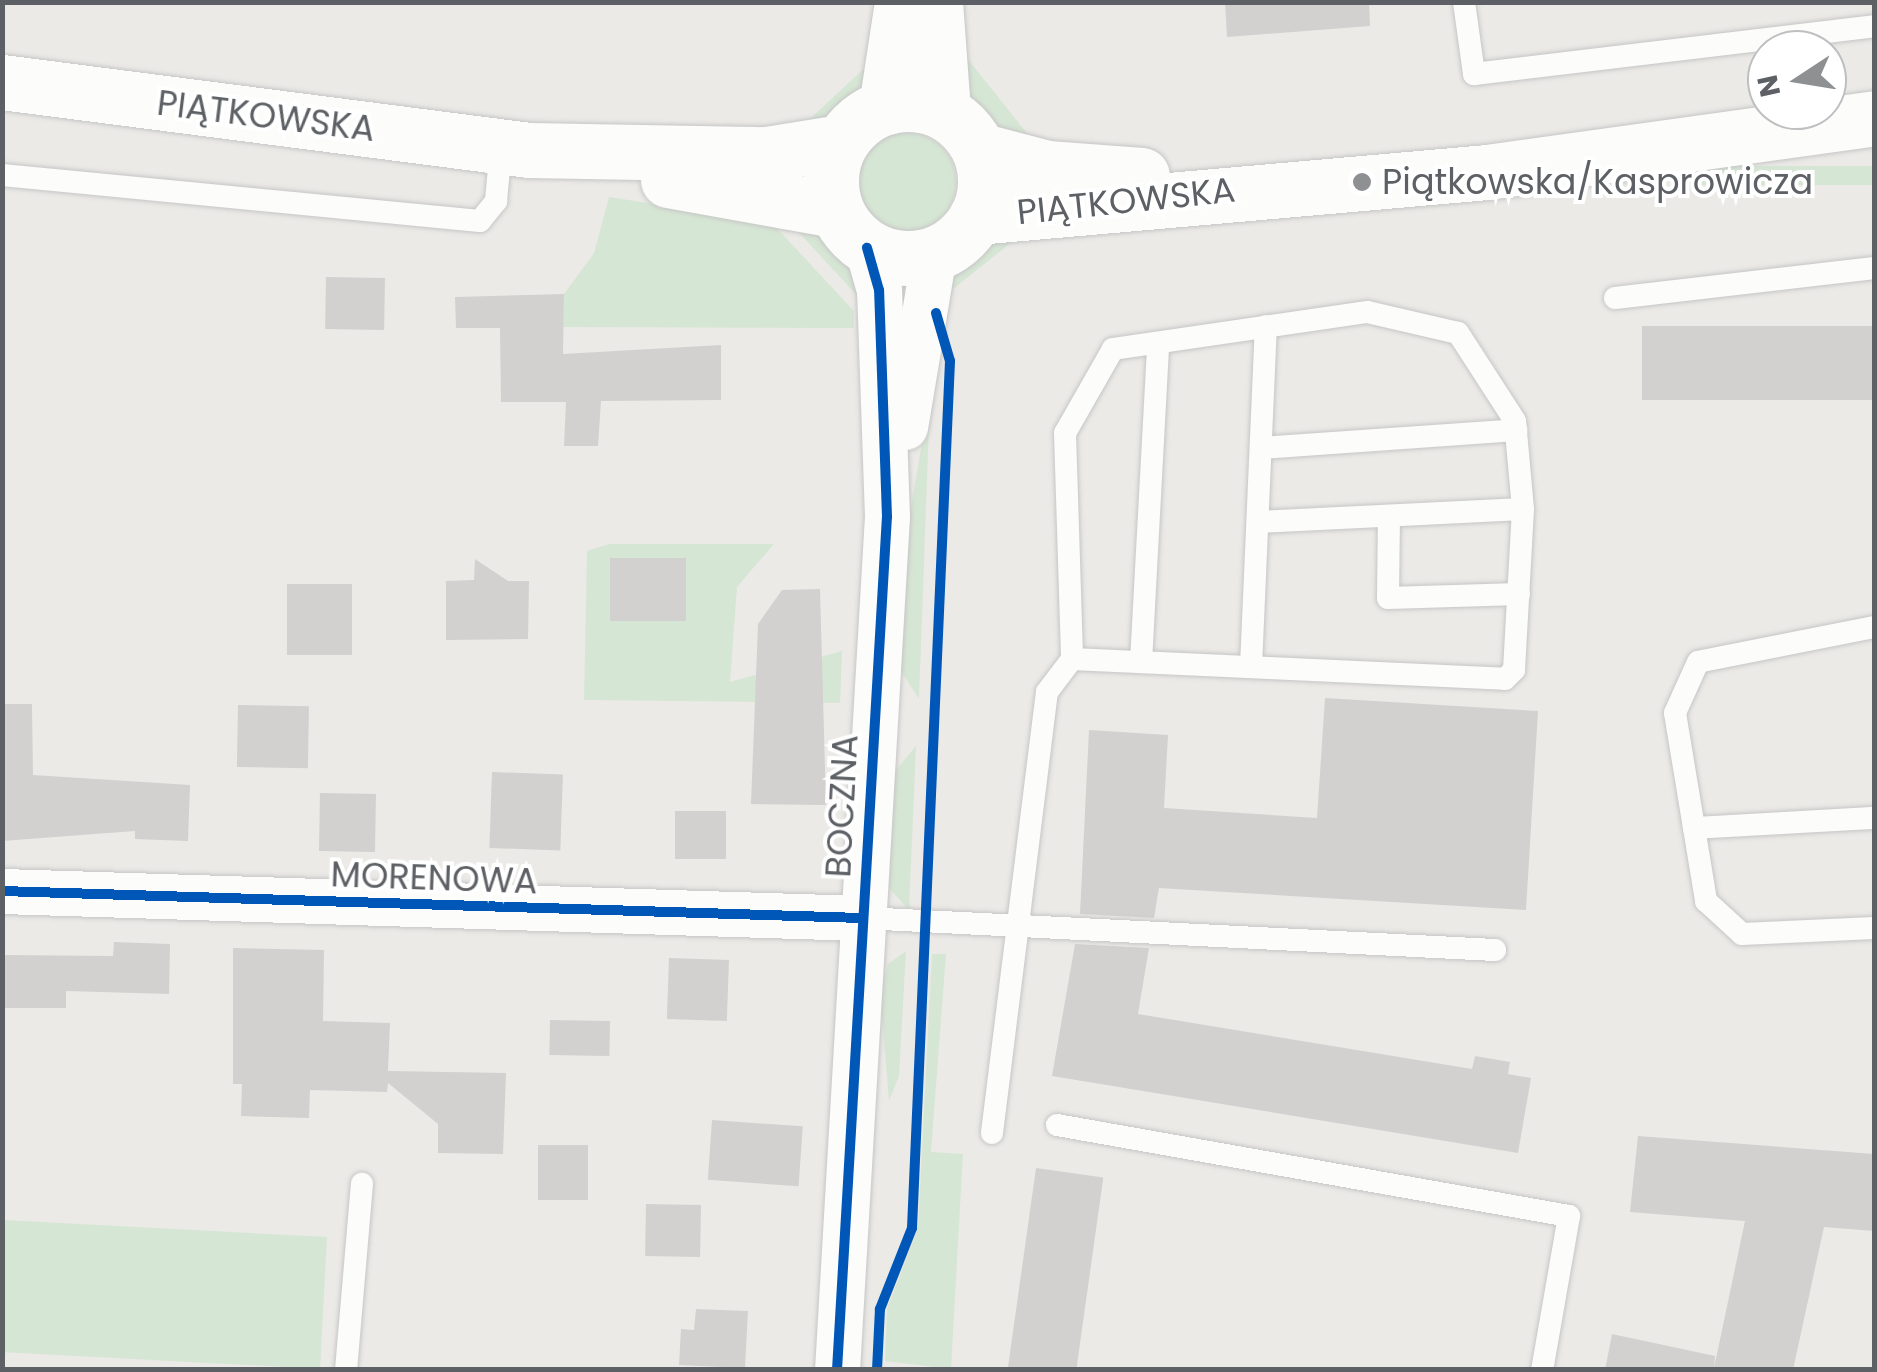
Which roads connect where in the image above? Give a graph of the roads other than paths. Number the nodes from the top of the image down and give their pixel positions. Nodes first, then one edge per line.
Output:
1 (902, 2) edge
2 (936, 2) edge
3 (1464, 2) edge
4 (1874, 26) edge
5 (2, 82) edge
6 (886, 107) junction
7 (1874, 118) edge
8 (961, 131) junction
9 (840, 142) junction
10 (515, 148) junction
11 (2, 175) edge
12 (1275, 186) junction
13 (976, 217) junction
14 (851, 229) junction
15 (934, 254) junction
16 (1874, 268) edge
17 (1616, 298) dead end
18 (1266, 326) junction
19 (1158, 343) junction
20 (1516, 430) junction
21 (1261, 448) junction
22 (1523, 510) junction
23 (1389, 516) junction
24 (888, 517) junction
25 (1258, 522) junction
26 (1519, 594) junction
27 (1874, 627) edge
28 (1072, 659) junction
29 (1140, 662) junction
30 (1251, 667) junction
31 (1874, 818) edge
32 (1694, 828) junction
33 (2, 891) edge
34 (863, 918) junction
35 (1016, 926) junction
36 (1874, 928) edge
37 (1495, 950) dead end
38 (1057, 1125) dead end
39 (992, 1133) dead end
40 (362, 1184) dead end
41 (346, 1370) edge
42 (836, 1370) edge
43 (1542, 1370) edge

1 - 6 main road
2 - 8 main road
3 - 4 lane
5 - 10 main road, PIĄTKOWSKA
6 - 8 main road
6 - 9 main road
7 - 12 main road, PIĄTKOWSKA
8 - 12 main road, PIĄTKOWSKA
8 - 13 main road
9 - 10 main road, PIĄTKOWSKA
9 - 14 main road
10 - 11 lane
10 - 14 main road, PIĄTKOWSKA
12 - 13 main road, PIĄTKOWSKA
13 - 15 main road
14 - 15 main road
14 - 24 street, BOCZNA
15 - 24 street, BOCZNA
16 - 17 lane
18 - 19 lane
18 - 20 lane
18 - 21 lane
19 - 28 lane
19 - 29 lane
20 - 21 lane
20 - 22 lane
21 - 25 lane
22 - 23 lane
22 - 26 lane
23 - 25 lane
23 - 26 lane
24 - 34 street, BOCZNA
25 - 30 lane
26 - 30 lane
27 - 32 lane
28 - 29 lane
28 - 35 lane
29 - 30 lane
31 - 32 lane
32 - 36 lane
33 - 34 street, MORENOWA
34 - 35 lane
34 - 42 street, BOCZNA
35 - 37 lane
35 - 39 lane
38 - 43 lane
40 - 41 lane

